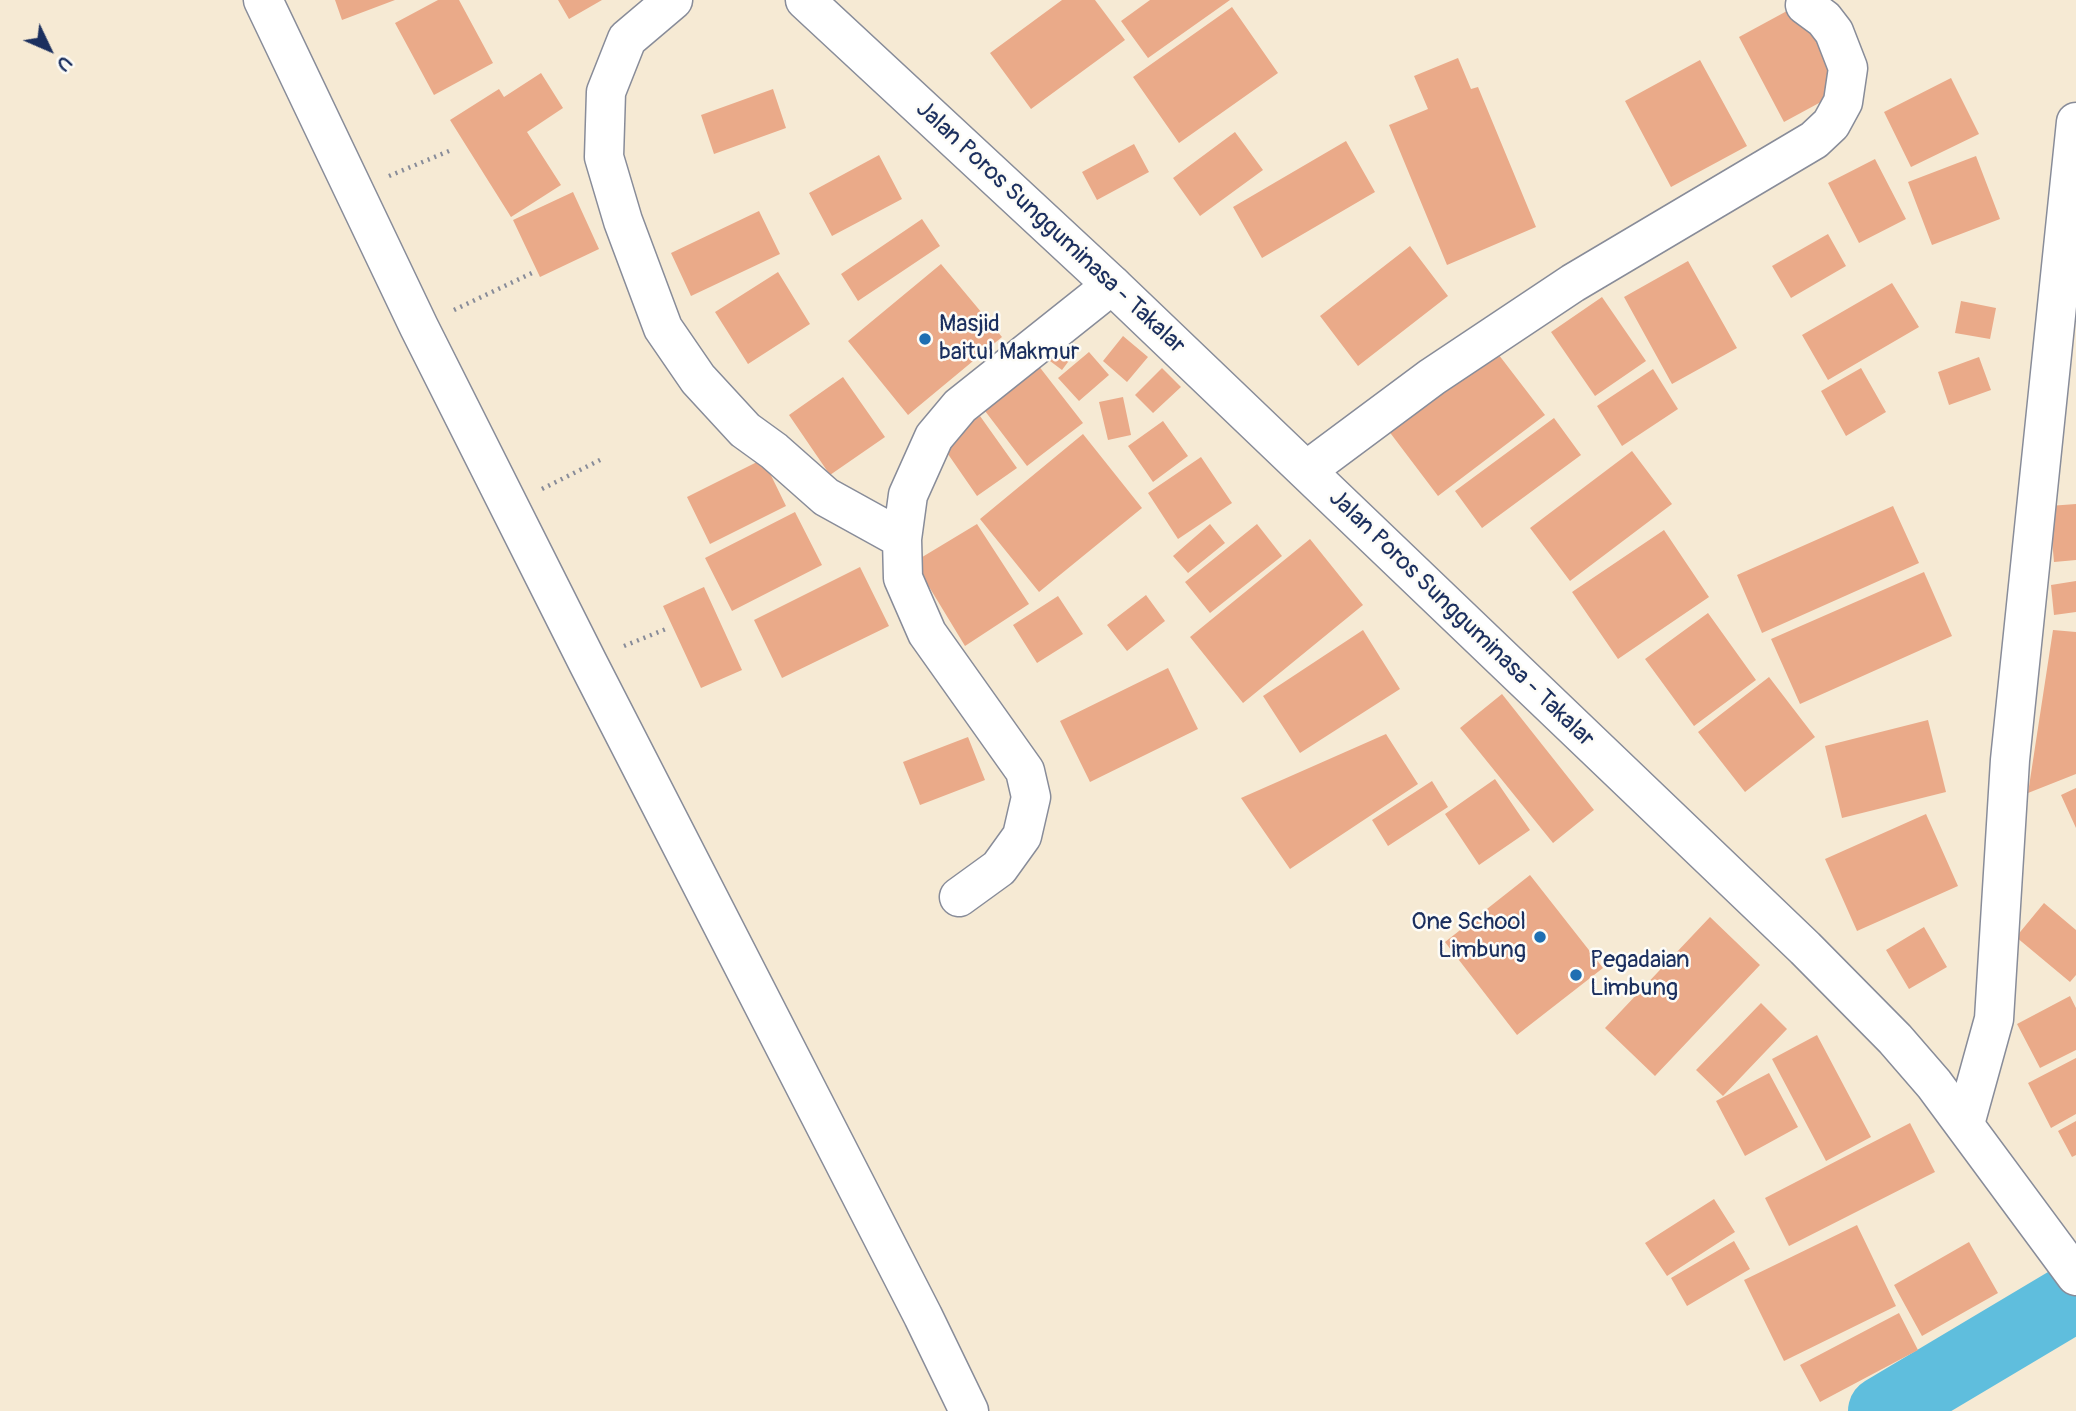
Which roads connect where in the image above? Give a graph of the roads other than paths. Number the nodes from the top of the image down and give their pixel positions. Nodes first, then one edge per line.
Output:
1 (263, 0) edge
2 (673, 0) edge
3 (805, 0) edge
4 (1805, 5) dead end
5 (2076, 122) edge
6 (1112, 285) junction
7 (1307, 470) junction
8 (902, 539) junction
9 (959, 897) dead end
10 (1965, 1124) junction
11 (2076, 1276) edge
12 (969, 1411) edge

1 - 12 main road
2 - 8 main road
3 - 6 main road, Jalan Poros Sungguminasa - Takalar
4 - 7 main road
5 - 10 main road
6 - 7 main road, Jalan Poros Sungguminasa - Takalar
6 - 8 main road
7 - 10 main road, Jalan Poros Sungguminasa - Takalar
8 - 9 main road
10 - 11 main road, Jalan Poros Sungguminasa - Takalar

